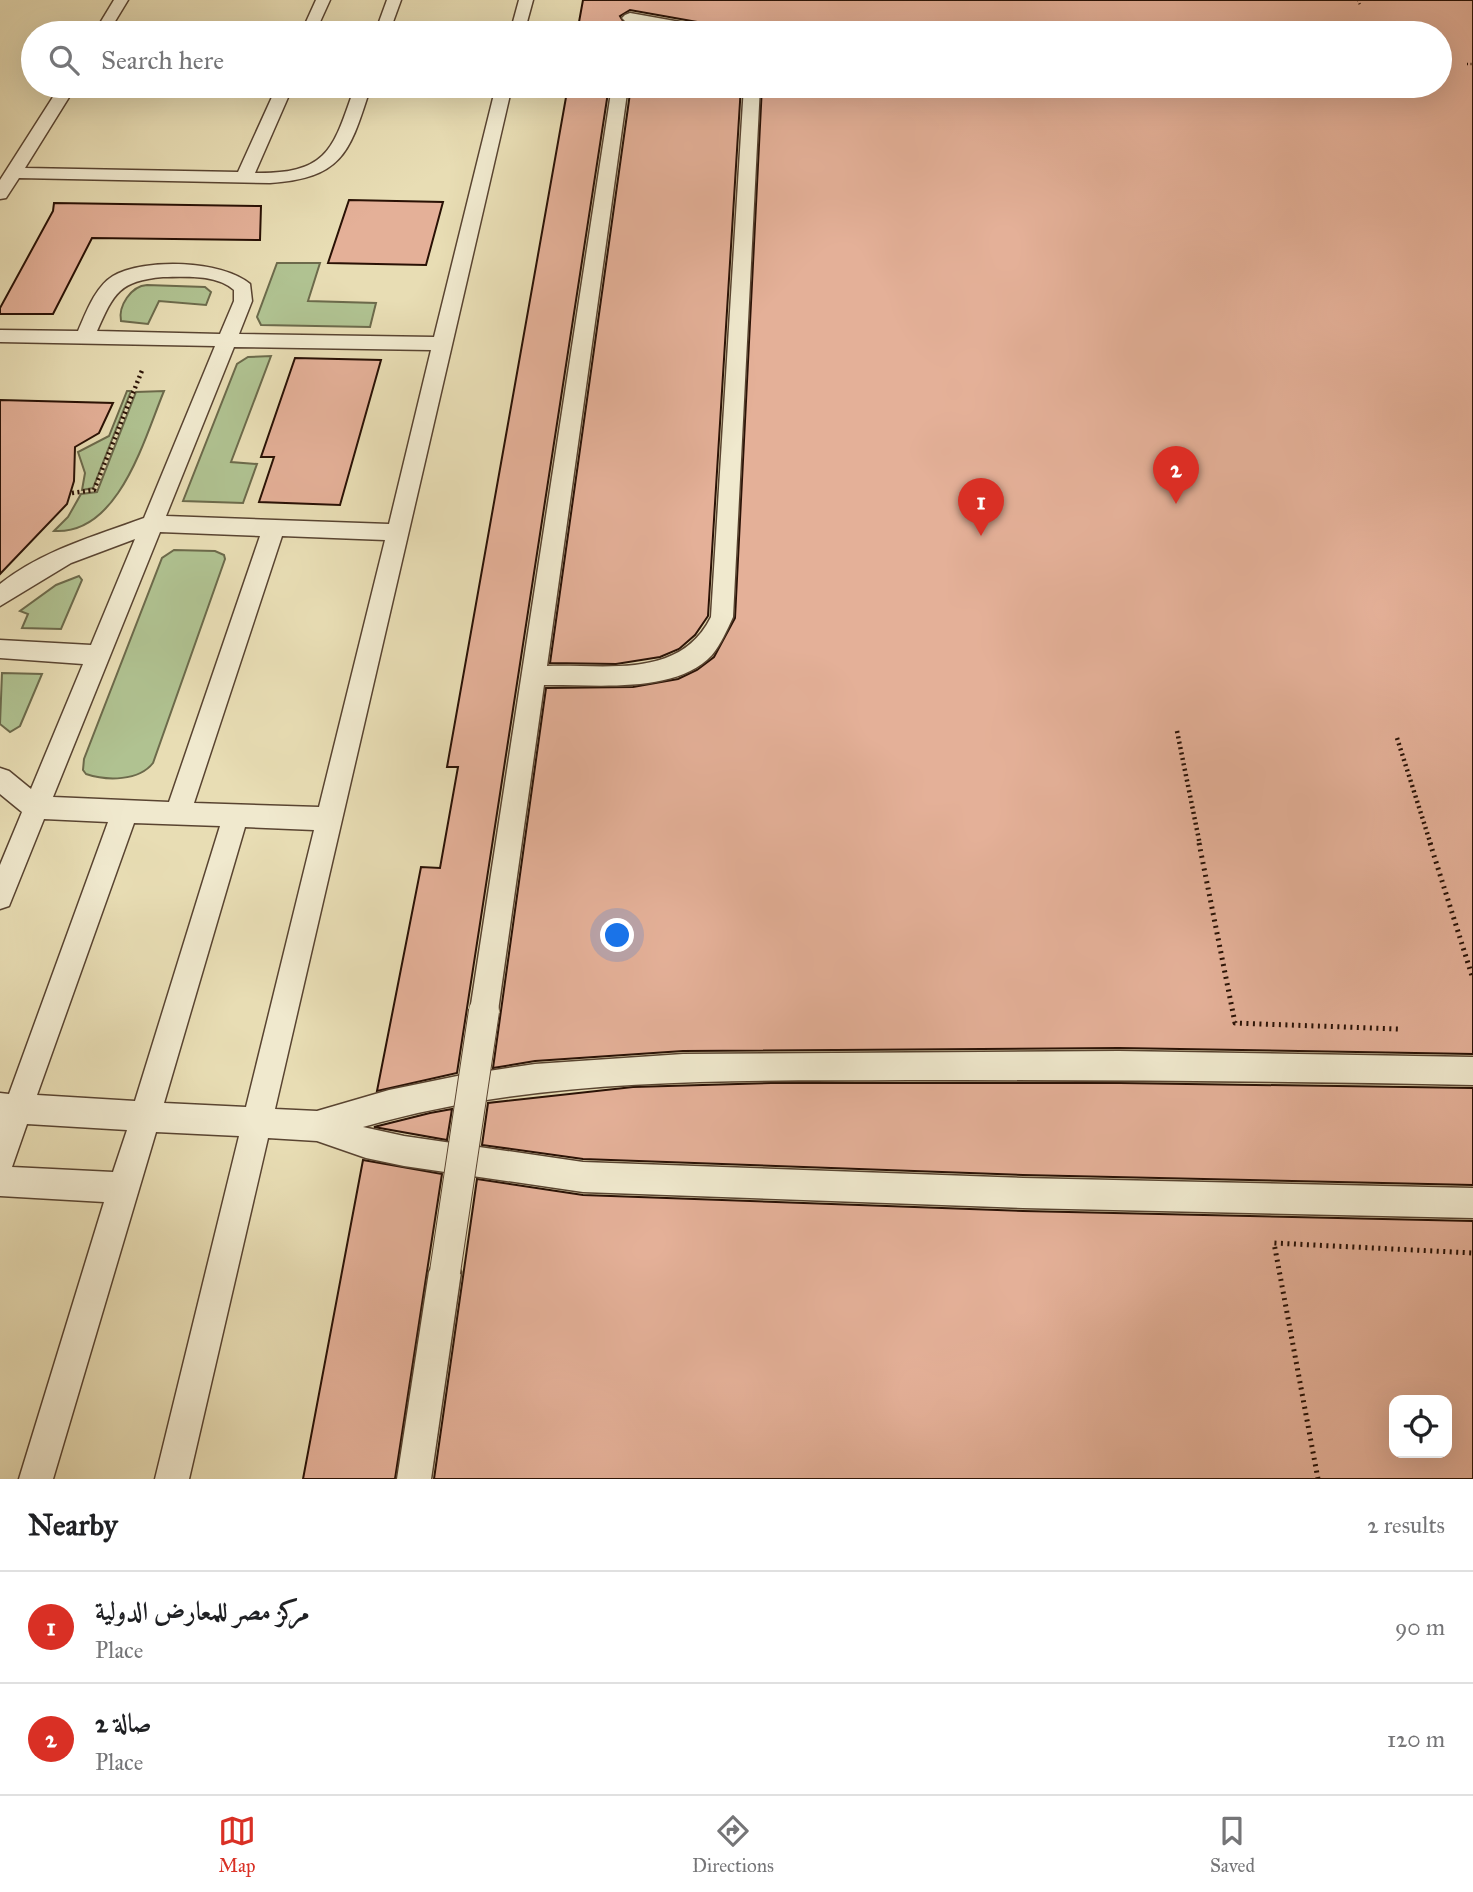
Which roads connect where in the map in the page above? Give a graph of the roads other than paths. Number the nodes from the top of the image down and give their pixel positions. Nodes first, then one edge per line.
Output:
1 (121, 0) edge
2 (323, 0) edge
3 (394, 0) edge
4 (526, 0) edge
5 (632, 0) edge
6 (108, 21) edge
7 (313, 21) edge
8 (386, 21) edge
9 (520, 21) edge
10 (629, 21) edge
11 (60, 98) edge
12 (280, 98) edge
13 (359, 98) edge
14 (501, 98) edge
15 (618, 98) edge
16 (751, 98) edge
17 (13, 173) junction
18 (244, 177) junction
19 (0, 194) edge
20 (0, 336) edge
21 (84, 338) junction
22 (226, 340) junction
23 (441, 344) junction
24 (151, 524) junction
25 (274, 528) junction
26 (396, 532) junction
27 (0, 597) edge
28 (0, 649) edge
29 (99, 655) junction
30 (533, 676) junction
31 (0, 779) edge
32 (36, 808) junction
33 (125, 811) junction
34 (178, 814) junction
35 (236, 816) junction
36 (329, 819) junction
37 (0, 897) edge
38 (1473, 1071) edge
39 (9, 1108) edge
40 (145, 1116) junction
41 (257, 1122) junction
42 (317, 1126) junction
43 (0, 1159) edge
44 (0, 1181) edge
45 (124, 1188) junction
46 (1473, 1203) edge
47 (36, 1479) edge
48 (172, 1479) edge
49 (414, 1479) edge

1 - 6 lane
2 - 7 lane
3 - 8 lane
4 - 9 lane
5 - 10 lane
11 - 17 lane
12 - 18 lane
13 - 18 lane
14 - 23 lane
15 - 30 lane
16 - 30 lane
17 - 18 lane
17 - 19 lane
20 - 21 lane
21 - 22 lane
21 - 22 lane
22 - 23 lane
22 - 24 lane
23 - 26 lane
24 - 25 lane
24 - 27 lane
24 - 29 lane
25 - 26 lane
25 - 34 lane
26 - 36 lane
28 - 29 lane
29 - 32 lane
30 - 49 lane, bridge
31 - 32 lane
32 - 33 lane
32 - 37 lane
33 - 34 lane
33 - 39 lane
34 - 35 lane
35 - 36 lane
35 - 40 lane
36 - 41 lane
38 - 42 lane
39 - 40 lane
39 - 43 lane
40 - 41 lane
40 - 45 lane
41 - 42 lane
41 - 48 lane
42 - 46 lane
44 - 45 lane
45 - 47 lane

